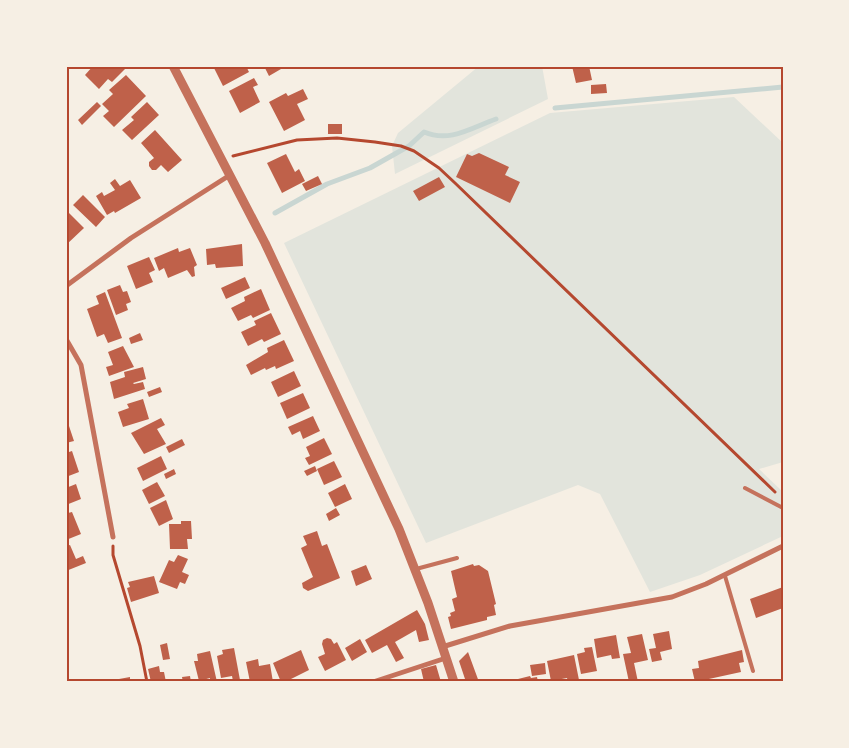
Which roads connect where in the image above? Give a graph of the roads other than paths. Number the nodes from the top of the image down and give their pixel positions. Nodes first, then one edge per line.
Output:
1 (173, 66) edge
2 (230, 175) junction
3 (66, 286) edge
4 (66, 339) edge
5 (745, 488) dead end
6 (783, 508) edge
7 (113, 538) road end
8 (783, 546) edge
9 (457, 558) dead end
10 (416, 569) junction
11 (725, 576) junction
12 (442, 647) junction
13 (446, 658) junction
14 (753, 671) dead end
15 (373, 682) edge
16 (454, 682) edge

1 - 2 street
2 - 3 street
2 - 10 street
4 - 7 street
5 - 6 lane
8 - 11 street
9 - 10 lane
10 - 12 street
11 - 12 street
11 - 14 lane
12 - 13 street
13 - 15 street
13 - 16 street

